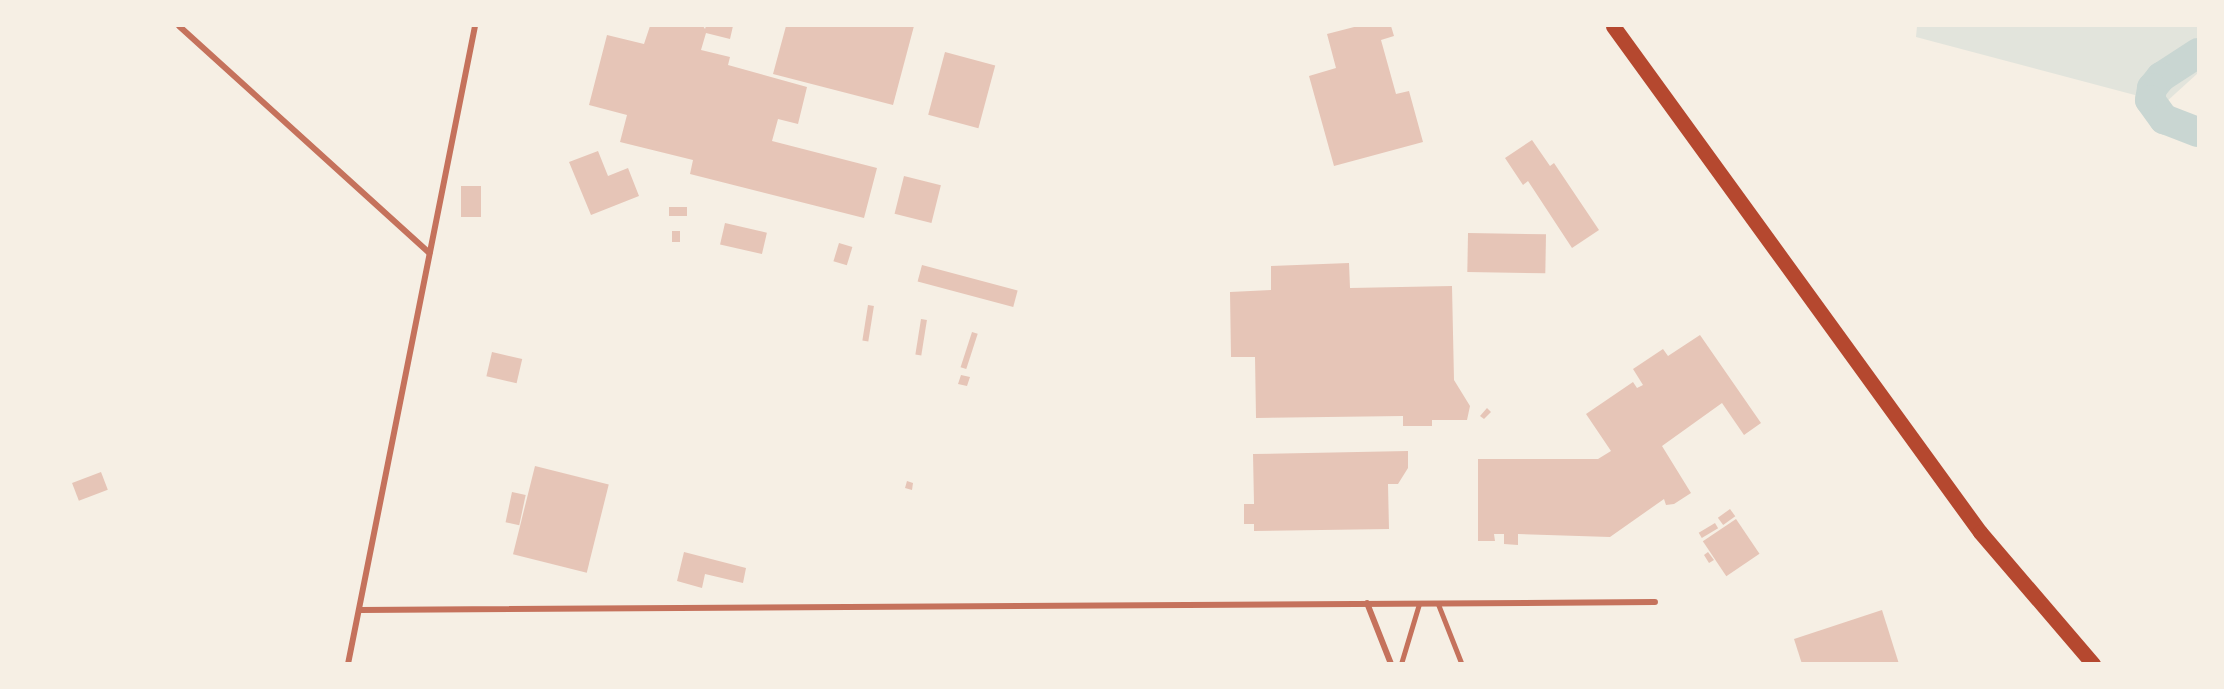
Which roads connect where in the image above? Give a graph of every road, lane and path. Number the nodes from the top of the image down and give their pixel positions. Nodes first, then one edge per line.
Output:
1 (179, 26) edge
2 (475, 26) edge
3 (1613, 26) edge
4 (429, 253) junction
5 (1654, 602) dead end
6 (1367, 603) junction
7 (1438, 603) junction
8 (1419, 604) junction
9 (360, 610) junction
10 (348, 663) edge
11 (1391, 663) edge
12 (1401, 663) edge
13 (1462, 663) edge
14 (2093, 663) edge

1 - 4 street
2 - 4 street
3 - 14 main road
4 - 9 street
5 - 7 street
6 - 8 street
6 - 9 street
6 - 11 street
7 - 8 street
7 - 13 lane
8 - 12 lane
9 - 10 street

